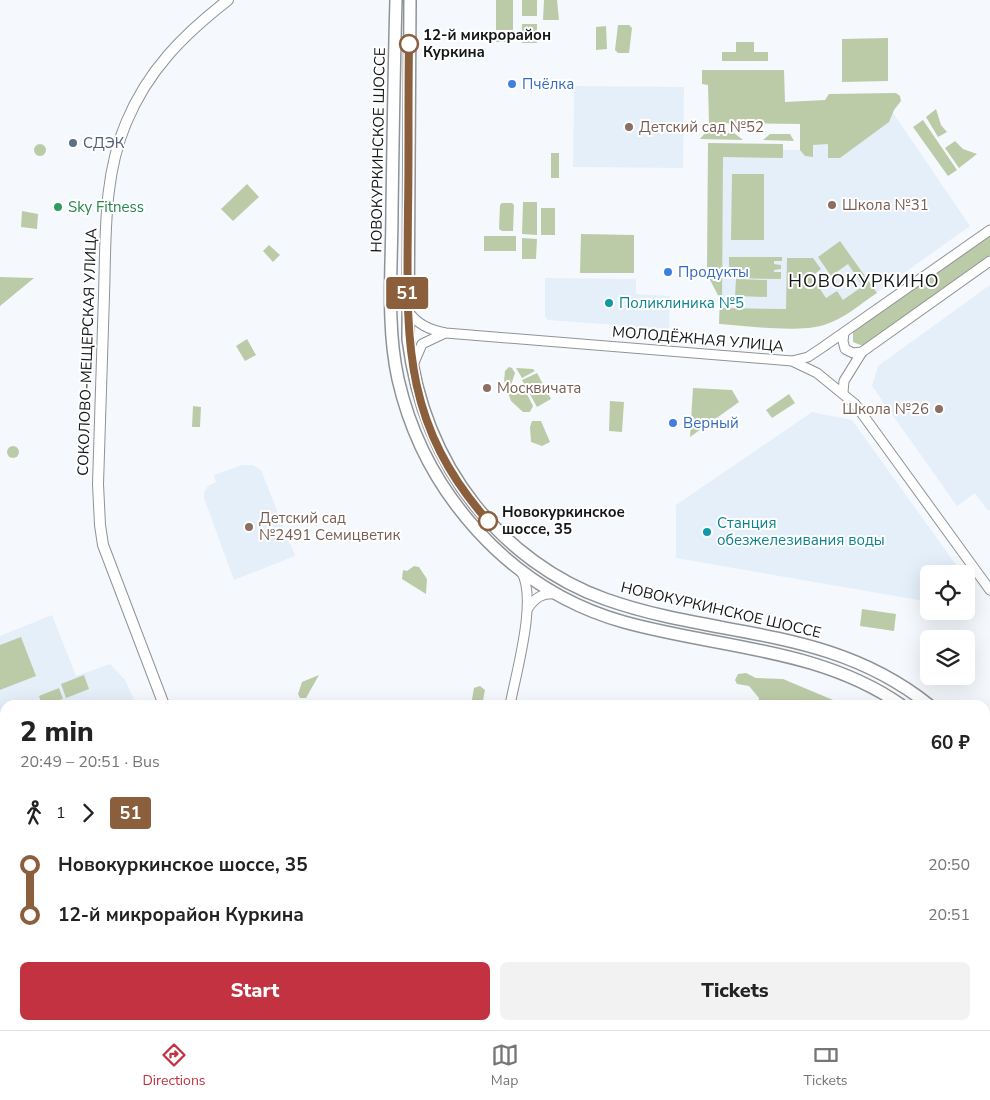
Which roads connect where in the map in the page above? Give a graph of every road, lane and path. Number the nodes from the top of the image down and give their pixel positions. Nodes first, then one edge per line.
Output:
1 (228, 0) edge
2 (396, 0) edge
3 (410, 0) edge
4 (990, 230) edge
5 (990, 261) edge
6 (407, 310) junction
7 (446, 333) junction
8 (844, 333) junction
9 (862, 352) junction
10 (792, 361) junction
11 (412, 372) junction
12 (843, 392) junction
13 (521, 571) junction
14 (990, 590) edge
15 (557, 594) junction
16 (625, 605) junction
17 (528, 608) junction
18 (620, 621) junction
19 (802, 643) junction
20 (798, 659) junction
21 (162, 700) edge
22 (511, 700) edge
23 (893, 700) edge
24 (922, 700) edge

1 - 21 street, СОКОЛОВО-МЕЩЕРСКАЯ УЛИЦА
2 - 13 main road, НОВОКУРКИНСКОЕ ШОССЕ
3 - 6 main road, НОВОКУРКИНСКОЕ ШОССЕ
4 - 8 street
5 - 9 street
6 - 7 street, МОЛОДЁЖНАЯ УЛИЦА
6 - 11 main road, НОВОКУРКИНСКОЕ ШОССЕ
7 - 10 street, МОЛОДЁЖНАЯ УЛИЦА
7 - 11 street, МОЛОДЁЖНАЯ УЛИЦА
8 - 9 street
8 - 10 street
9 - 12 street
10 - 12 street, МОЛОДЁЖНАЯ УЛИЦА
11 - 16 main road, НОВОКУРКИНСКОЕ ШОССЕ
12 - 14 street, МОЛОДЁЖНАЯ УЛИЦА
13 - 15 main road, НОВОКУРКИНСКОЕ ШОССЕ
13 - 17 street
15 - 17 street
15 - 18 main road, НОВОКУРКИНСКОЕ ШОССЕ
16 - 18 street
16 - 19 main road, НОВОКУРКИНСКОЕ ШОССЕ
17 - 22 street
18 - 20 main road, НОВОКУРКИНСКОЕ ШОССЕ
19 - 20 street
19 - 24 main road, НОВОКУРКИНСКОЕ ШОССЕ
20 - 23 main road, НОВОКУРКИНСКОЕ ШОССЕ

